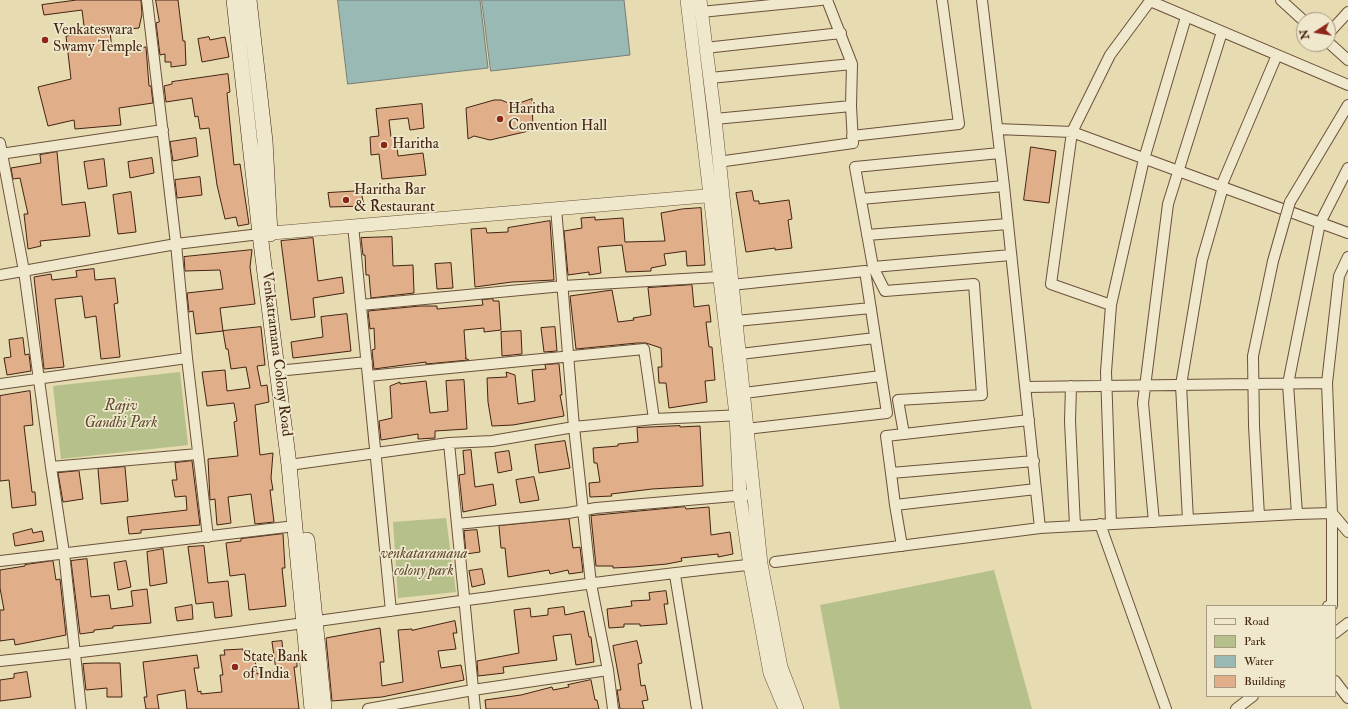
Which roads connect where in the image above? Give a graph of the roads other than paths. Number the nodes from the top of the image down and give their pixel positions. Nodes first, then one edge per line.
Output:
1 (147, 0) edge
2 (234, 0) edge
3 (249, 0) edge
4 (687, 0) edge
5 (821, 0) edge
6 (827, 0) edge
7 (942, 0) edge
8 (982, 0) edge
9 (1151, 1) edge
10 (1288, 2) edge
11 (701, 6) edge
12 (1296, 12) edge
13 (1348, 12) edge
14 (1186, 17) junction
15 (1336, 25) edge
16 (1222, 32) junction
17 (841, 33) junction
18 (705, 48) junction
19 (1336, 49) edge
20 (1277, 55) junction
21 (1348, 60) edge
22 (852, 64) junction
23 (710, 78) junction
24 (1348, 85) edge
25 (1348, 105) edge
26 (851, 106) junction
27 (714, 119) junction
28 (997, 129) junction
29 (163, 130) junction
30 (1072, 132) junction
31 (852, 136) junction
32 (0, 143) edge
33 (1000, 153) junction
34 (1, 154) edge
35 (1144, 159) junction
36 (718, 162) junction
37 (1348, 168) edge
38 (1179, 171) junction
39 (1004, 186) junction
40 (1223, 187) junction
41 (722, 195) junction
42 (709, 196) junction
43 (861, 199) junction
44 (556, 208) junction
45 (1320, 223) junction
46 (1008, 224) junction
47 (353, 225) junction
48 (265, 233) junction
49 (1348, 233) edge
50 (867, 235) junction
51 (176, 244) junction
52 (1011, 255) junction
53 (1348, 258) edge
54 (873, 267) junction
55 (24, 271) junction
56 (0, 275) edge
57 (718, 277) junction
58 (731, 285) junction
59 (563, 286) junction
60 (1338, 290) junction
61 (1348, 294) edge
62 (361, 305) junction
63 (1111, 305) junction
64 (871, 308) junction
65 (736, 321) junction
66 (876, 338) junction
67 (734, 355) junction
68 (569, 356) junction
69 (186, 358) junction
70 (367, 362) junction
71 (287, 370) junction
72 (368, 376) junction
73 (882, 376) junction
74 (40, 379) junction
75 (1327, 383) junction
76 (0, 384) edge
77 (1254, 384) junction
78 (1288, 384) junction
79 (1145, 385) junction
80 (1181, 385) junction
81 (1071, 386) junction
82 (1106, 386) junction
83 (1025, 387) junction
84 (744, 394) junction
85 (740, 415) junction
86 (654, 419) junction
87 (1029, 420) junction
88 (574, 426) junction
89 (746, 429) junction
90 (904, 434) junction
91 (449, 443) junction
92 (376, 453) junction
93 (198, 454) junction
94 (1034, 461) junction
95 (294, 464) junction
96 (51, 467) junction
97 (891, 474) junction
98 (1036, 489) junction
99 (746, 495) junction
100 (895, 505) junction
101 (584, 510) junction
102 (1297, 514) junction
103 (1332, 514) junction
104 (1259, 516) junction
105 (1188, 520) junction
106 (1154, 522) junction
107 (457, 524) junction
108 (1100, 524) junction
109 (1111, 524) junction
110 (295, 526) junction
111 (1075, 526) junction
112 (1040, 528) junction
113 (1348, 532) edge
114 (208, 537) junction
115 (902, 546) junction
116 (64, 553) junction
117 (0, 561) edge
118 (775, 562) dead end
119 (756, 565) junction
120 (675, 575) junction
121 (591, 584) junction
122 (465, 601) junction
123 (1332, 605) edge
124 (391, 611) junction
125 (309, 623) junction
126 (1348, 623) edge
127 (1336, 632) edge
128 (75, 654) junction
129 (0, 661) edge
130 (608, 670) junction
131 (1336, 682) edge
132 (473, 690) junction
133 (1252, 697) edge
134 (1348, 698) edge
135 (788, 708) edge
136 (81, 709) edge
137 (312, 709) edge
138 (324, 709) edge
139 (368, 709) edge
140 (475, 709) edge
141 (613, 709) edge
142 (697, 709) edge
143 (1166, 709) edge
144 (1236, 709) edge

1 - 29 street
2 - 48 main road, Venkatramana Colony Road
3 - 48 main road
4 - 42 street
5 - 11 street
6 - 17 street
7 - 31 street
8 - 28 street
9 - 14 street
9 - 30 street
10 - 12 street
11 - 18 street
13 - 15 street
14 - 16 street
14 - 35 street
16 - 20 street
16 - 38 street
17 - 18 street
17 - 22 street
18 - 23 street
19 - 21 street
20 - 24 street
20 - 40 street
22 - 23 street
22 - 26 street
23 - 27 street
25 - 77 street, bridge
26 - 27 street
26 - 31 street
27 - 36 street
28 - 30 street
28 - 33 street
29 - 34 street
29 - 51 street
30 - 35 street
30 - 63 street
31 - 36 street
32 - 34 street
33 - 39 street
33 - 43 street
34 - 55 street
35 - 38 street
35 - 63 street
36 - 41 street
37 - 45 street
38 - 40 street
38 - 79 street
39 - 43 street
39 - 46 street
40 - 45 street
40 - 80 street
41 - 42 street
41 - 58 street
42 - 44 street
42 - 57 street
43 - 50 street
44 - 47 street
44 - 59 street
45 - 49 street
45 - 78 street
46 - 50 street
46 - 52 street
47 - 48 street
47 - 62 street
48 - 51 street
48 - 71 main road
48 - 95 main road, Venkatramana Colony Road
50 - 54 street
51 - 55 street
51 - 69 street
52 - 54 street
52 - 83 street
53 - 60 street
54 - 90 street
55 - 56 street
55 - 74 street
57 - 59 street
57 - 67 street
58 - 64 street
58 - 65 street
59 - 62 street
59 - 68 street
60 - 61 street
60 - 75 street
62 - 70 street
63 - 82 street
64 - 65 street
64 - 66 street
65 - 67 street
66 - 67 street
66 - 73 street
67 - 84 street
67 - 85 street
68 - 72 street
68 - 86 street
68 - 88 street
69 - 74 street
69 - 93 street
70 - 71 street
70 - 72 street
71 - 95 main road
72 - 92 street
73 - 84 street
73 - 89 street
74 - 76 street
74 - 96 street
75 - 78 street
75 - 103 street
77 - 78 street
77 - 80 street
77 - 104 street
78 - 102 street
79 - 80 street
79 - 82 street
79 - 106 street
80 - 105 street
81 - 82 street
81 - 83 street
81 - 111 street
82 - 109 street
83 - 87 street
84 - 85 street
85 - 86 street
85 - 89 street
85 - 99 street
86 - 88 street
87 - 90 street
87 - 94 street
88 - 91 street
88 - 101 street
89 - 99 street
90 - 97 street
91 - 92 street
91 - 107 street
92 - 95 street
92 - 124 street
93 - 96 street
93 - 114 street
94 - 97 street
94 - 98 street
95 - 110 main road, Venkatramana Colony Road
95 - 125 main road
96 - 116 street
97 - 100 street
98 - 100 street
98 - 112 street
99 - 101 street
99 - 119 street
100 - 115 street
101 - 107 street
101 - 121 street
102 - 103 street
102 - 104 street
103 - 113 street
103 - 123 street
104 - 105 street
105 - 106 street
106 - 109 street
107 - 122 street
108 - 109 street
108 - 111 street
108 - 143 street
110 - 114 street
110 - 125 main road, Venkatramana Colony Road
111 - 112 street
112 - 115 street
114 - 116 street
115 - 118 street
116 - 117 street
116 - 128 street
119 - 120 street
119 - 135 street
120 - 121 street
120 - 142 street
121 - 122 street
121 - 130 street
122 - 124 street
122 - 132 street
124 - 125 street
125 - 128 street
125 - 137 main road, Venkatramana Colony Road
125 - 138 main road
126 - 127 street
128 - 129 street
128 - 136 street
130 - 132 street
130 - 141 street
131 - 134 street
132 - 139 street
132 - 140 street
133 - 144 street

